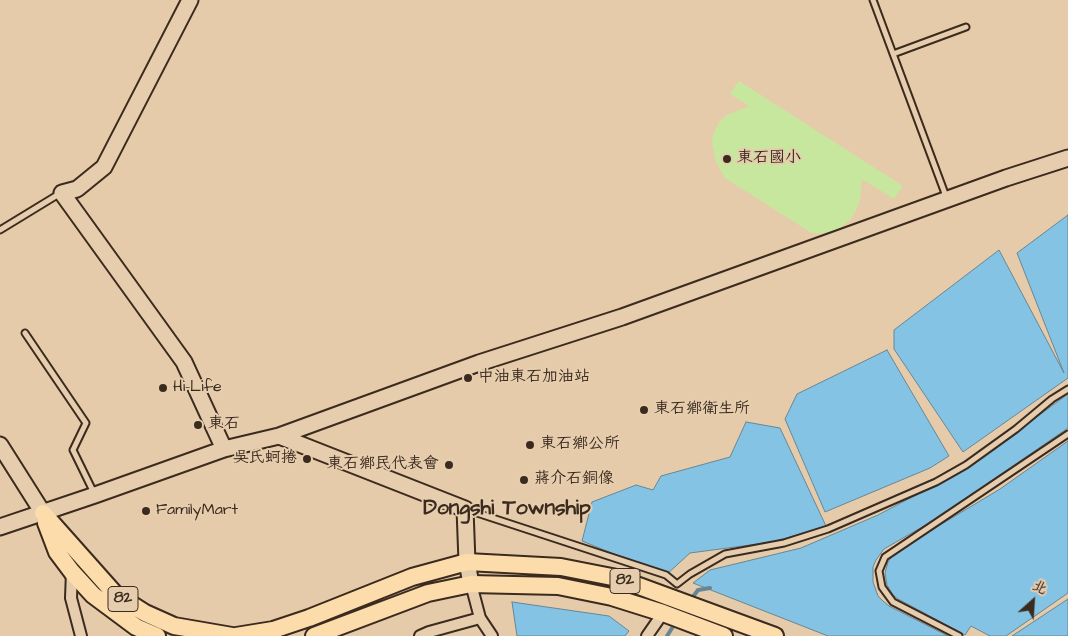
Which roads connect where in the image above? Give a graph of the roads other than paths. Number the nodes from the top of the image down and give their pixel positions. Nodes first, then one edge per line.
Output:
1 (190, 0) edge
2 (873, 0) edge
3 (966, 27) dead end
4 (893, 54) junction
5 (1068, 158) edge
6 (62, 193) junction
7 (947, 199) junction
8 (0, 230) edge
9 (25, 333) dead end
10 (1068, 389) edge
11 (1068, 434) edge
12 (279, 436) junction
13 (0, 445) edge
14 (224, 449) junction
15 (95, 495) junction
16 (465, 509) junction
17 (43, 513) junction
18 (0, 527) edge
19 (85, 561) junction
20 (467, 562) junction
21 (72, 572) junction
22 (471, 584) junction
23 (662, 613) junction
24 (480, 618) junction
25 (81, 636) edge
26 (157, 636) edge
27 (232, 636) edge
28 (236, 636) edge
29 (314, 636) edge
30 (420, 636) edge
31 (492, 636) edge
32 (647, 636) edge
33 (724, 636) edge
34 (775, 636) edge
35 (959, 636) edge

1 - 6 main road
2 - 4 lane
3 - 4 lane
4 - 7 lane
5 - 7 main road
6 - 8 lane
6 - 14 main road
7 - 12 main road
9 - 15 lane
10 - 16 lane
11 - 35 lane
12 - 14 main road
12 - 16 main road
13 - 17 main road
14 - 15 main road
15 - 17 main road
16 - 20 main road
17 - 18 main road
17 - 19 main road, 82
17 - 21 main road, 82
19 - 21 street
19 - 27 main road, 82
20 - 22 main road
20 - 28 main road, 82
20 - 34 main road, 82
21 - 25 street
21 - 26 main road, 82
22 - 23 main road, 82
22 - 24 street
22 - 29 main road, 82
23 - 32 street
23 - 33 main road, 82
24 - 30 street
24 - 31 street

